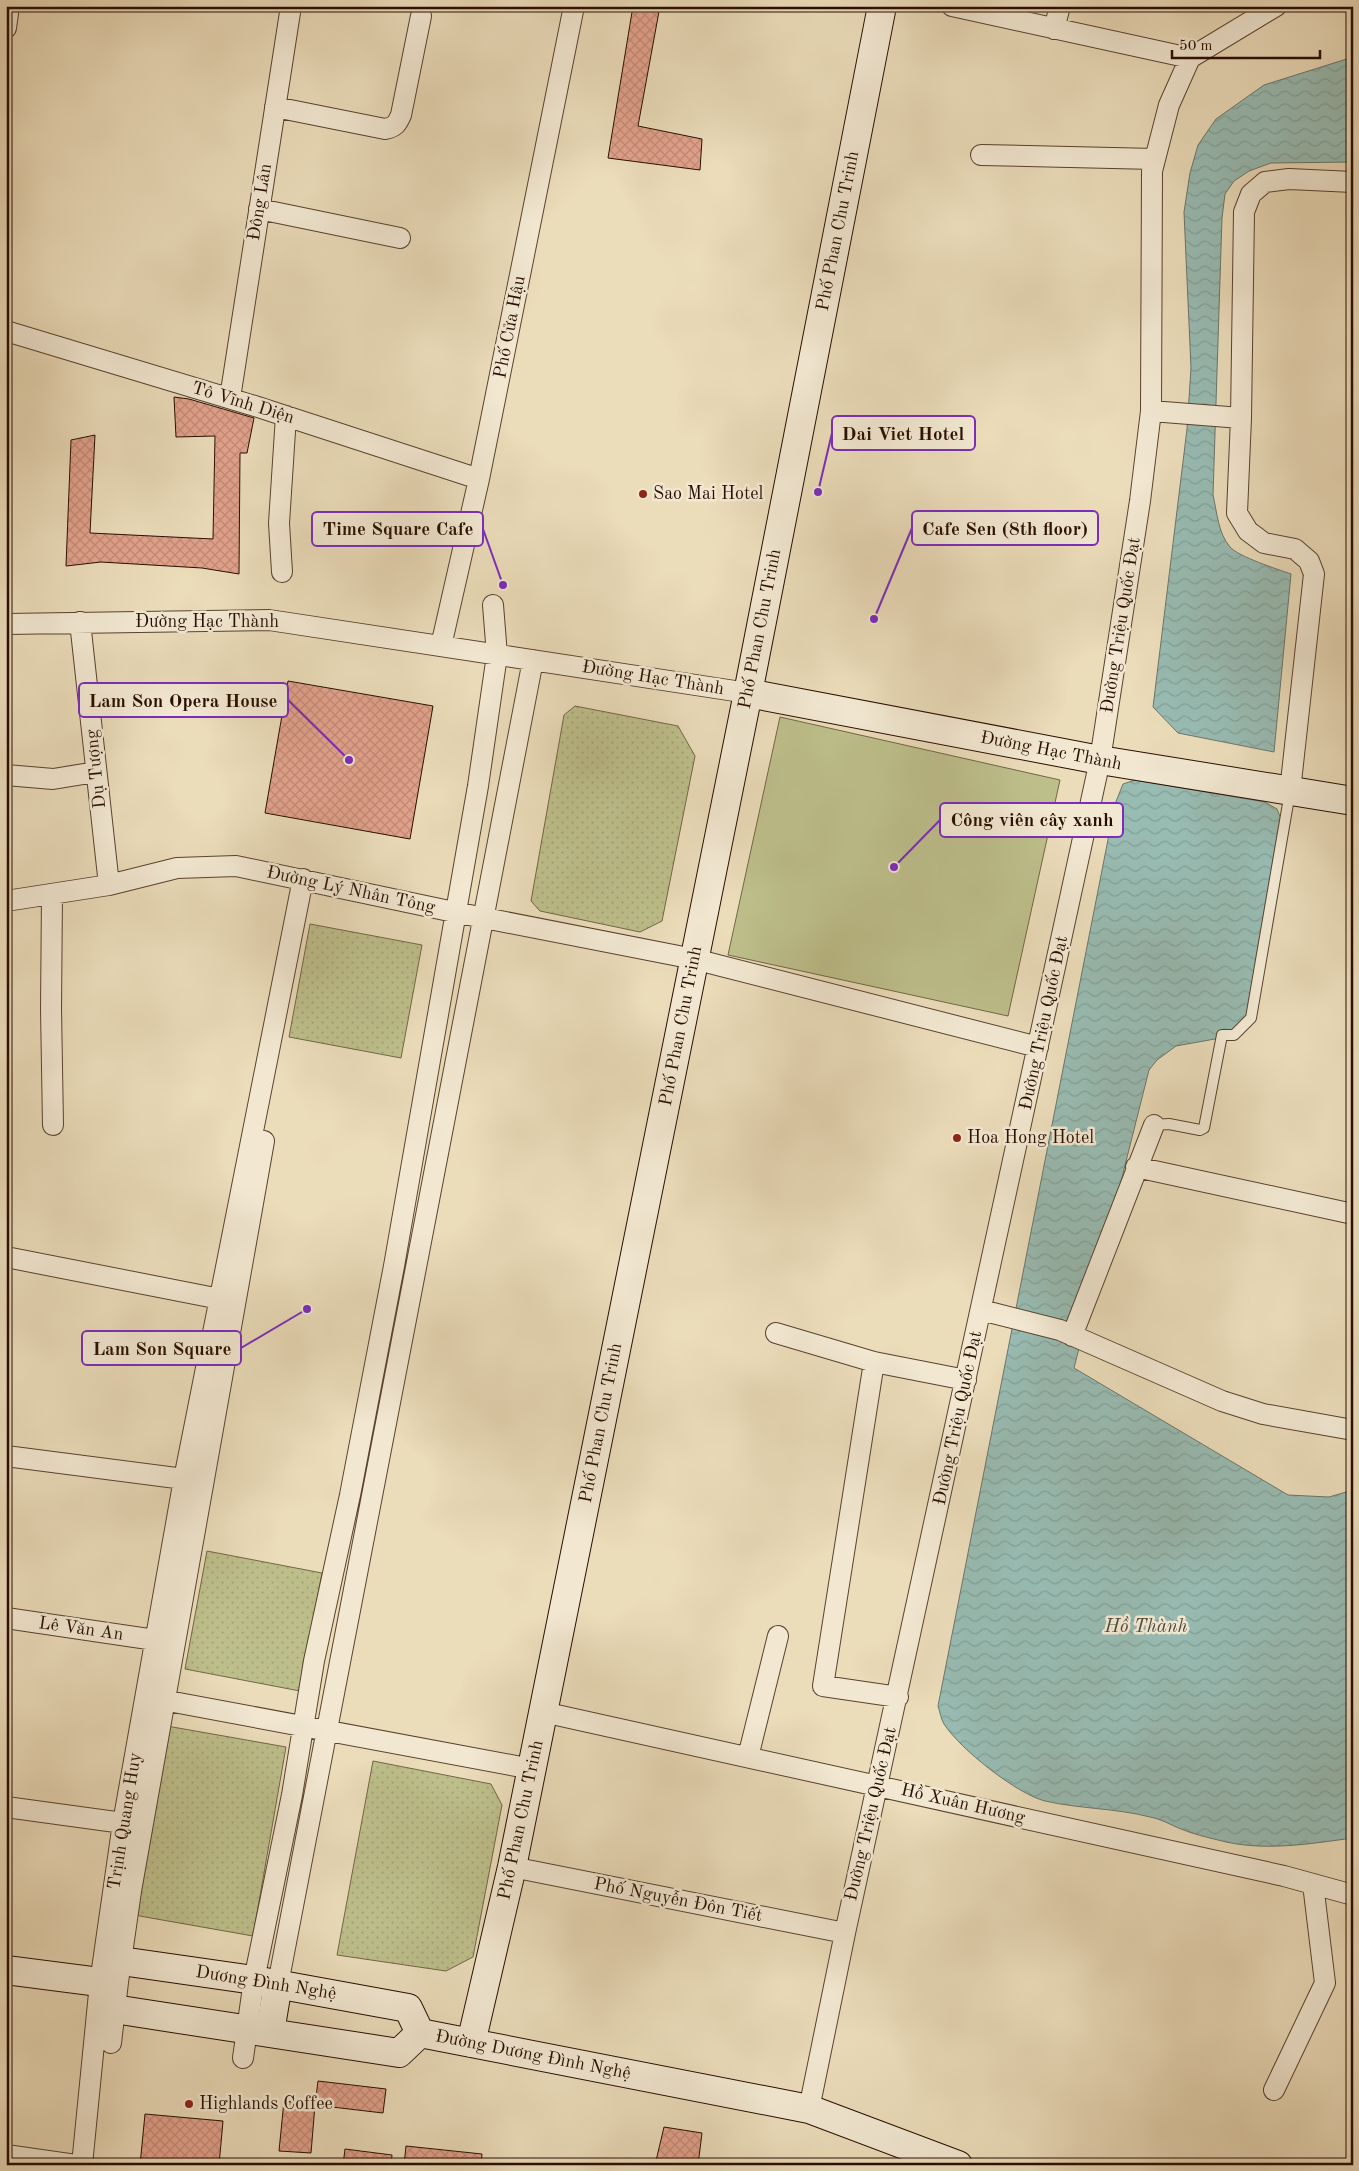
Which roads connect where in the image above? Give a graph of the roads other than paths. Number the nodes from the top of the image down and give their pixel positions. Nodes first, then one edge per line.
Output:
1 (9, 6) edge
2 (291, 6) edge
3 (574, 6) edge
4 (882, 6) edge
5 (952, 6) edge
6 (1060, 6) edge
7 (1276, 6) edge
8 (421, 16) dead end
9 (6, 28) edge
10 (1054, 29) junction
11 (1190, 58) junction
12 (275, 107) junction
13 (981, 155) dead end
14 (1155, 159) junction
15 (1353, 182) edge
16 (259, 209) junction
17 (400, 238) dead end
18 (6, 331) edge
19 (230, 398) junction
20 (1151, 411) junction
21 (286, 416) junction
22 (1241, 418) junction
23 (479, 479) junction
24 (282, 572) dead end
25 (493, 604) dead end
26 (80, 622) junction
27 (6, 624) edge
28 (441, 646) junction
29 (497, 655) junction
30 (533, 660) junction
31 (748, 693) junction
32 (1100, 760) junction
33 (96, 772) junction
34 (6, 775) edge
35 (1290, 791) junction
36 (1353, 801) edge
37 (309, 877) junction
38 (109, 885) junction
39 (52, 894) junction
40 (6, 901) edge
41 (454, 912) junction
42 (484, 916) junction
43 (694, 959) junction
44 (1038, 1047) junction
45 (53, 1125) dead end
46 (1154, 1125) joint
47 (1136, 1167) junction
48 (1353, 1214) edge
49 (6, 1258) edge
50 (220, 1299) junction
51 (981, 1310) junction
52 (776, 1333) dead end
53 (1066, 1333) junction
54 (874, 1362) junction
55 (966, 1380) junction
56 (1353, 1430) edge
57 (6, 1456) edge
58 (184, 1479) junction
59 (6, 1618) edge
60 (778, 1636) dead end
61 (155, 1640) junction
62 (898, 1696) junction
63 (145, 1697) junction
64 (165, 1700) junction
65 (543, 1712) junction
66 (302, 1726) junction
67 (327, 1730) junction
68 (748, 1757) junction
69 (532, 1769) junction
70 (878, 1786) junction
71 (6, 1807) edge
72 (123, 1823) junction
73 (512, 1867) junction
74 (1313, 1884) junction
75 (1353, 1895) edge
76 (845, 1933) junction
77 (6, 1970) edge
78 (266, 1982) junction
79 (111, 1984) junction
80 (258, 2030) junction
81 (420, 2033) junction
82 (111, 2043) dead end
83 (471, 2043) junction
84 (243, 2058) dead end
85 (1274, 2090) dead end
86 (808, 2109) junction
87 (6, 2155) edge
88 (76, 2165) edge
89 (82, 2165) edge
90 (958, 2165) edge

1 - 9 street
2 - 12 street, Đông Lân
3 - 23 street, Phố Cửa Hậu
4 - 31 street, Phố Phan Chu Trinh
5 - 10 street
6 - 10 street
7 - 11 street
8 - 12 street
10 - 11 street
11 - 14 street, Đường Triệu Quốc Đạt
12 - 16 street, Đông Lân
13 - 14 street
14 - 20 street, Đường Triệu Quốc Đạt
15 - 22 street
16 - 17 street
16 - 19 street, Đông Lân
18 - 19 street, Tô Vĩnh Diện
19 - 21 street, Tô Vĩnh Diện
20 - 22 street
20 - 32 street, Đường Triệu Quốc Đạt
21 - 23 street, Tô Vĩnh Diện
21 - 24 street
22 - 35 street
23 - 28 street, Phố Cửa Hậu
25 - 29 street
26 - 27 street, Đường Hạc Thành
26 - 28 street, Đường Hạc Thành
26 - 33 street, Dụ Tượng
28 - 29 street, Đường Hạc Thành
29 - 30 street, Đường Hạc Thành
29 - 41 street
30 - 31 street, Đường Hạc Thành
30 - 42 street
31 - 32 street, Đường Hạc Thành
31 - 43 street, Phố Phan Chu Trinh
32 - 35 street, Đường Hạc Thành
32 - 44 street, Đường Triệu Quốc Đạt
33 - 34 street
33 - 38 street, Dụ Tượng
35 - 36 street, Đường Hạc Thành
35 - 46 lane
37 - 38 street, Đường Lý Nhân Tông
37 - 41 street, Đường Lý Nhân Tông
37 - 50 street, Trịnh Quang Huy
37 - 64 street
38 - 39 street, Đường Lý Nhân Tông
39 - 40 street, Đường Lý Nhân Tông
39 - 45 street
41 - 42 street, Đường Lý Nhân Tông
41 - 66 street
42 - 43 street, Đường Lý Nhân Tông
42 - 67 street
43 - 44 street, Đường Lý Nhân Tông
43 - 65 street, Phố Phan Chu Trinh
44 - 51 street, Đường Triệu Quốc Đạt
46 - 47 street
47 - 48 street
47 - 53 street
49 - 50 street
50 - 58 street, Trịnh Quang Huy
51 - 53 street
51 - 55 street, Đường Triệu Quốc Đạt
52 - 54 street
53 - 56 street
54 - 55 street
54 - 62 street
55 - 62 street, Đường Triệu Quốc Đạt
57 - 58 street
58 - 61 street, Trịnh Quang Huy
59 - 61 street, Lê Văn An
60 - 68 street
61 - 63 street, Trịnh Quang Huy
62 - 70 street, Đường Triệu Quốc Đạt
63 - 64 street
63 - 72 street, Trịnh Quang Huy
64 - 66 street
64 - 79 street
65 - 68 street, Hồ Xuân Hương
65 - 69 street, Phố Phan Chu Trinh
66 - 67 street
66 - 78 street
67 - 69 street
67 - 78 street
68 - 70 street, Hồ Xuân Hương
69 - 73 street, Phố Phan Chu Trinh
70 - 74 street, Hồ Xuân Hương
70 - 76 street, Đường Triệu Quốc Đạt
71 - 72 street
72 - 79 street, Trịnh Quang Huy
73 - 76 street, Phố Nguyễn Đôn Tiết
73 - 83 street, Phố Phan Chu Trinh
74 - 75 street, Hồ Xuân Hương
74 - 85 street
76 - 86 street, Đường Triệu Quốc Đạt
77 - 79 street, Đường Dương Đình Nghệ
78 - 79 street, Dương Đình Nghệ
78 - 80 street
78 - 81 street, Dương Đình Nghệ
79 - 80 street, Đường Dương Đình Nghệ
79 - 82 street
79 - 89 street, Trịnh Quang Huy
80 - 81 street, Đường Dương Đình Nghệ
80 - 84 street
81 - 83 street, Đường Dương Đình Nghệ
83 - 86 street, Đường Dương Đình Nghệ
86 - 90 street, Đường Dương Đình Nghệ
87 - 88 street

